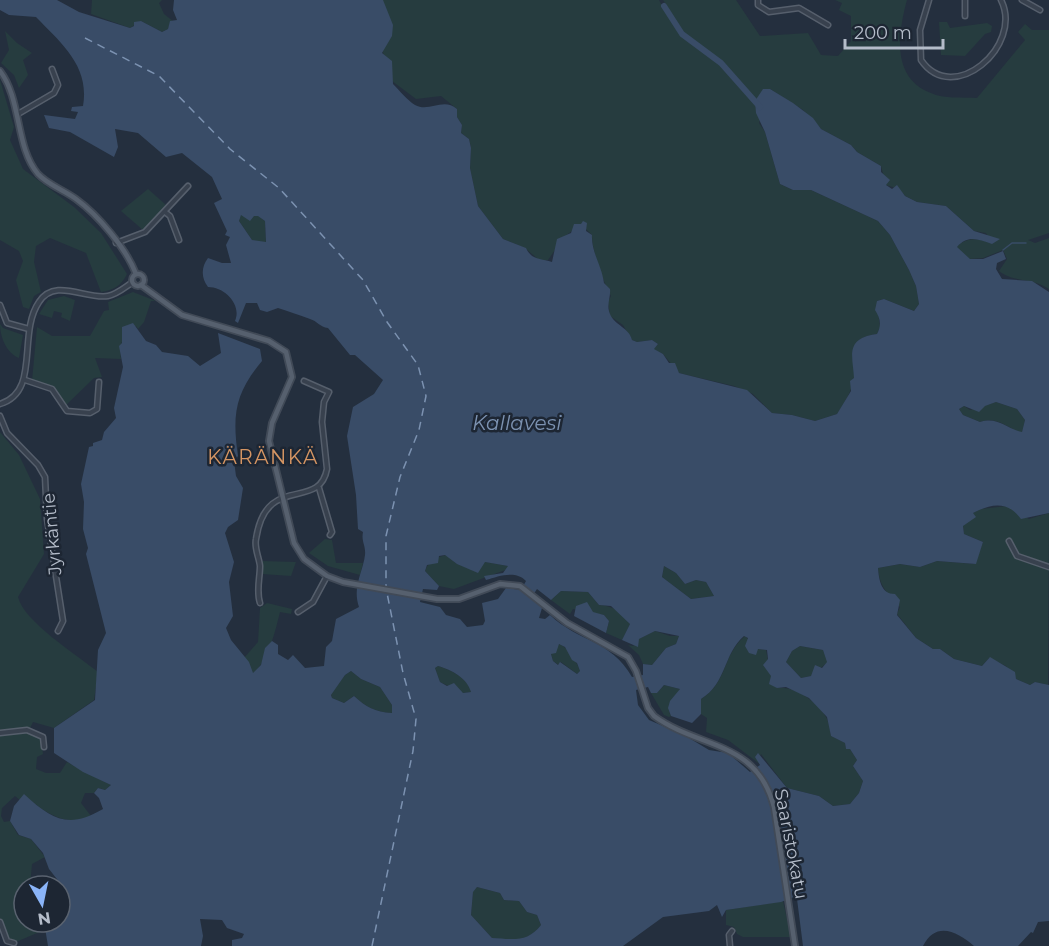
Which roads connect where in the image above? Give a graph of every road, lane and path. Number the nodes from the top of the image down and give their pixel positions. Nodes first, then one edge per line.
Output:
1 (758, 0) edge
2 (929, 0) edge
3 (965, 0) edge
4 (1001, 0) edge
5 (1022, 0) edge
6 (1040, 9) dead end
7 (965, 16) dead end
8 (828, 24) dead end
9 (52, 69) dead end
10 (0, 71) edge
11 (18, 114) junction
12 (188, 186) dead end
13 (165, 212) junction
14 (179, 240) dead end
15 (116, 243) junction
16 (136, 274) junction
17 (133, 282) junction
18 (141, 285) junction
19 (0, 305) edge
20 (29, 329) junction
21 (25, 380) junction
22 (304, 381) dead end
23 (99, 382) dead end
24 (0, 404) edge
25 (0, 417) edge
26 (319, 488) junction
27 (283, 497) junction
28 (330, 535) dead end
29 (1009, 541) dead end
30 (1049, 567) edge
31 (327, 576) junction
32 (260, 603) dead end
33 (298, 612) dead end
34 (58, 631) dead end
35 (0, 733) edge
36 (44, 747) dead end
37 (0, 922) edge
38 (732, 931) dead end
39 (14, 944) dead end
40 (730, 946) edge
41 (795, 946) edge

1 - 8 street
2 - 4 street
3 - 7 street
5 - 6 street
9 - 11 street
10 - 11 main road
11 - 15 main road
12 - 13 street
13 - 14 street
13 - 15 street
15 - 16 main road
16 - 17 main road
16 - 18 main road
17 - 18 main road
17 - 20 street
18 - 27 main road, Saaristokatu
19 - 20 street
20 - 21 street
21 - 23 street
21 - 24 street
22 - 26 street
25 - 34 street, Jyrkäntie
26 - 27 street
26 - 28 street
27 - 31 main road, Saaristokatu
27 - 32 street
29 - 30 street
31 - 33 street
31 - 41 main road, Saaristokatu
35 - 36 street
37 - 39 street
38 - 40 street

